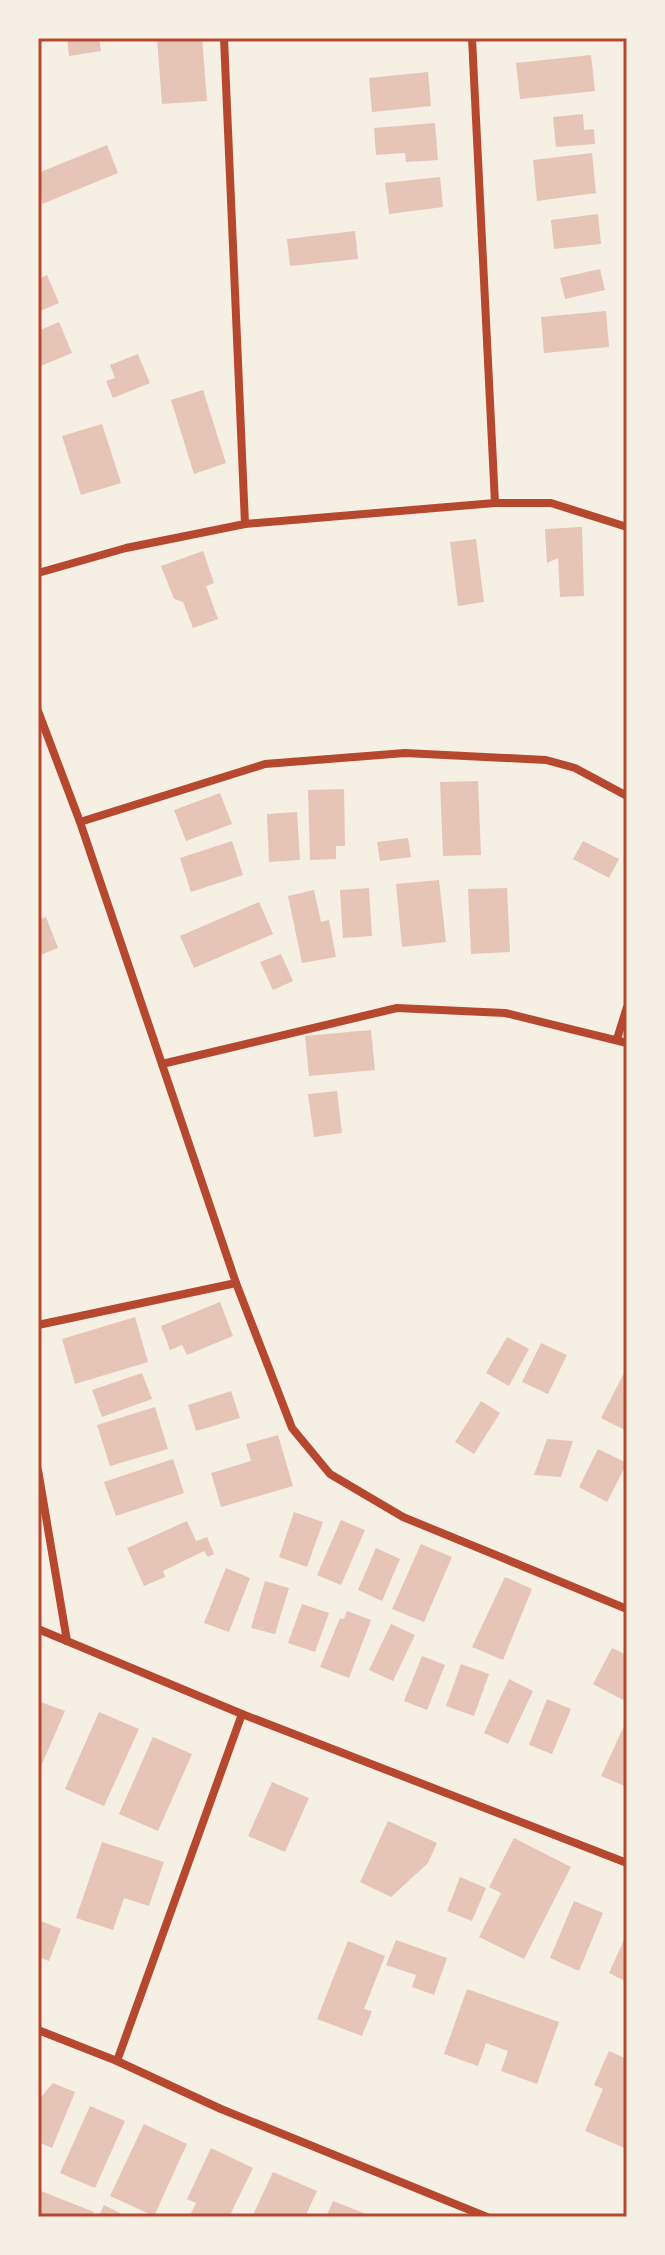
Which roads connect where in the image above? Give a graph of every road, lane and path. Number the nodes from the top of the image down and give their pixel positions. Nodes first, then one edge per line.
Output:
1 (224, 38) edge
2 (472, 38) edge
3 (495, 503) junction
4 (245, 524) junction
5 (627, 527) edge
6 (38, 573) edge
7 (38, 711) edge
8 (627, 796) edge
9 (80, 822) junction
10 (627, 1007) edge
11 (617, 1039) junction
12 (627, 1043) edge
13 (162, 1064) junction
14 (236, 1283) junction
15 (38, 1325) edge
16 (38, 1470) edge
17 (627, 1609) edge
18 (38, 1629) edge
19 (67, 1641) junction
20 (242, 1714) junction
21 (627, 1863) edge
22 (38, 2030) edge
23 (117, 2061) junction
24 (487, 2217) edge

1 - 4 street
2 - 3 street
3 - 4 street
3 - 5 street
4 - 6 street
7 - 9 street
8 - 9 street
9 - 13 street
10 - 11 street
11 - 12 street
11 - 13 street
13 - 14 street
14 - 15 street
14 - 17 street
16 - 19 street
18 - 19 street
19 - 20 street
20 - 21 street
20 - 23 street
22 - 23 street
23 - 24 street

